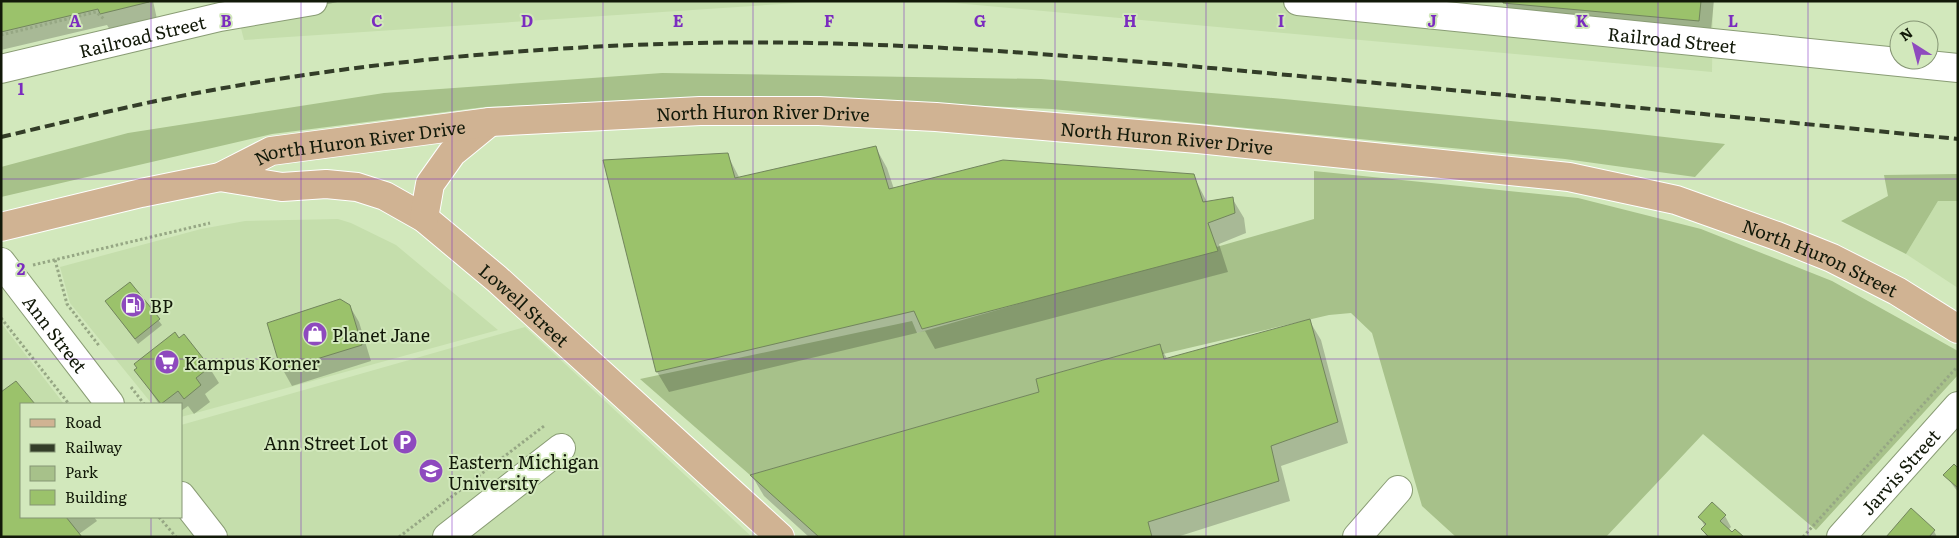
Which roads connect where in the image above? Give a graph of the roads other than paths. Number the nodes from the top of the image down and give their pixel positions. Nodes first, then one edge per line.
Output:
1 (313, 1) edge
2 (1298, 1) edge
3 (1958, 68) edge
4 (1, 70) edge
5 (490, 122) junction
6 (220, 177) junction
7 (1676, 200) joint
8 (424, 218) junction
9 (1, 228) edge
10 (5, 267) edge
11 (1958, 329) edge
12 (109, 403) edge
13 (1958, 406) edge
14 (561, 448) dead end
15 (1398, 490) dead end
16 (182, 497) edge
17 (212, 537) edge
18 (447, 537) edge
19 (780, 537) edge
20 (1357, 537) edge
21 (1841, 537) edge

1 - 4 street, Railroad Street
2 - 3 street, Railroad Street
5 - 6 main road, North Huron River Drive
5 - 7 main road, North Huron River Drive
5 - 8 main road
6 - 8 main road, Lowell Street
6 - 9 main road, North Huron River Drive
7 - 11 main road, North Huron Street
8 - 19 main road, Lowell Street
10 - 12 street, Ann Street
13 - 21 street, Jarvis Street
14 - 18 street
15 - 20 street
16 - 17 street

